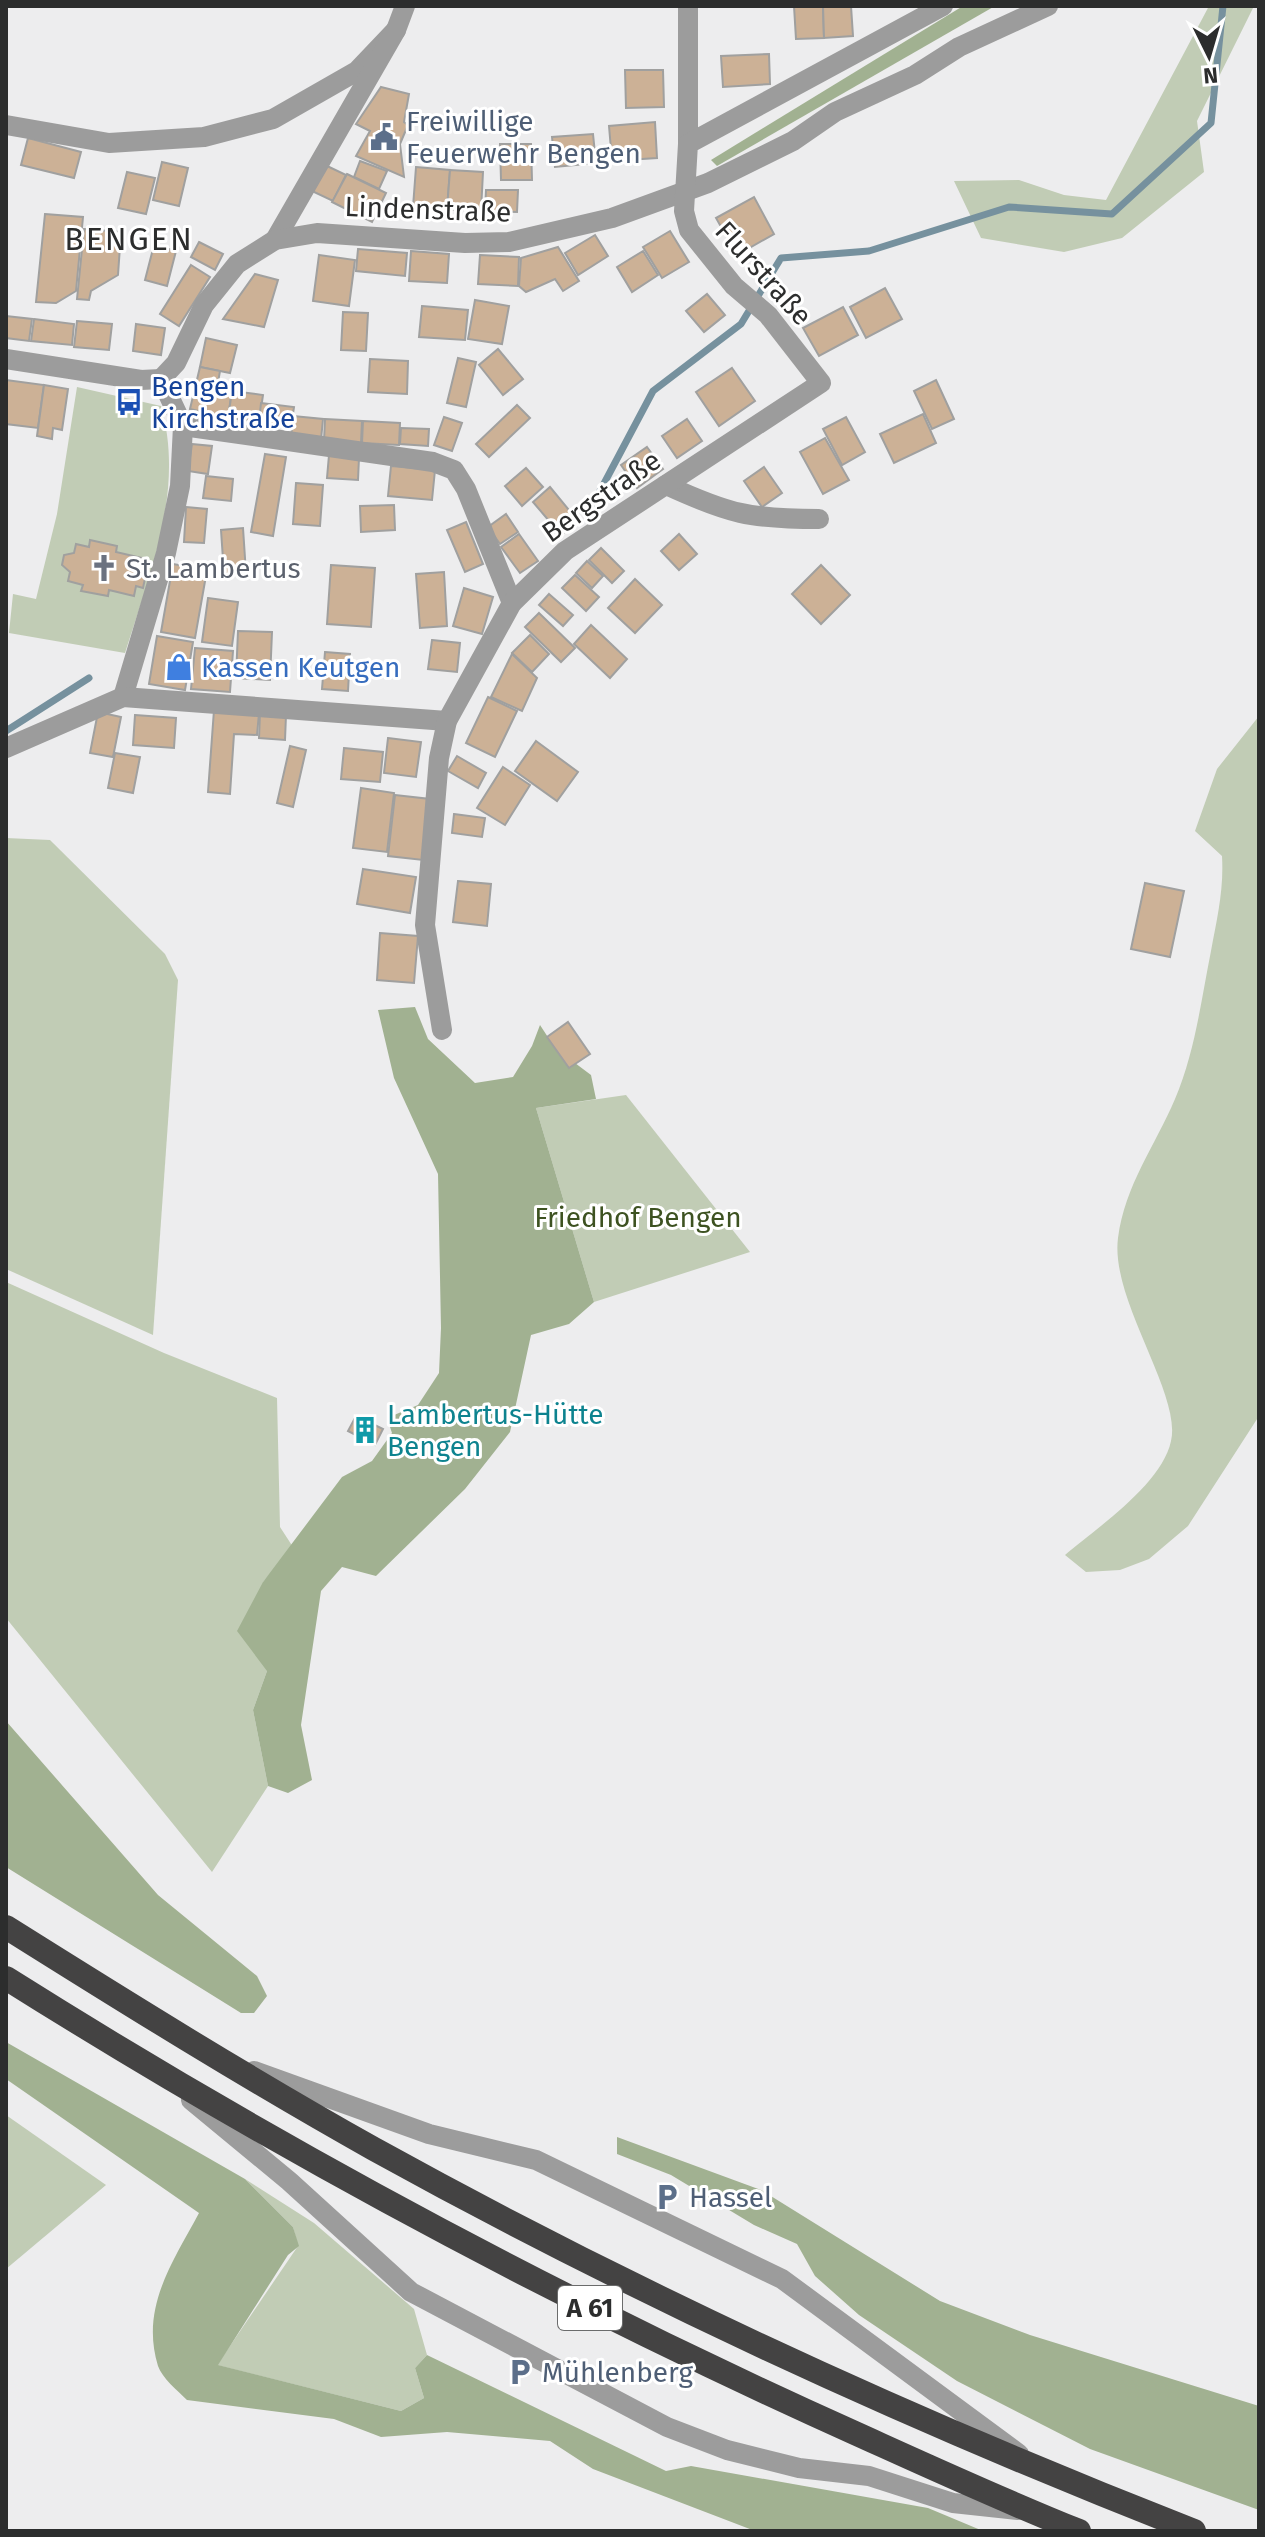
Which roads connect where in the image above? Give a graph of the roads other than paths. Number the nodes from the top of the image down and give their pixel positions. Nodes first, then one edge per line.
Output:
1 (405, 6) edge
2 (688, 6) edge
3 (943, 6) edge
4 (1048, 6) edge
5 (396, 30) junction
6 (6, 125) edge
7 (688, 144) junction
8 (686, 192) junction
9 (275, 240) junction
10 (6, 359) edge
11 (161, 379) junction
12 (821, 383) joint
13 (183, 426) junction
14 (666, 485) junction
15 (819, 519) dead end
16 (512, 603) junction
17 (123, 697) junction
18 (447, 721) junction
19 (6, 748) edge
20 (442, 1030) dead end
21 (6, 1927) edge
22 (6, 1978) edge
23 (224, 2060) junction
24 (163, 2077) junction
25 (1045, 2473) junction
26 (1031, 2512) junction
27 (1079, 2531) edge
28 (1194, 2531) edge

1 - 5 street
2 - 7 street, Flurstraße
3 - 7 street
4 - 8 street, Lindenstraße
5 - 6 street
5 - 9 street
7 - 8 street, Flurstraße
8 - 9 street, Lindenstraße
8 - 12 street, Flurstraße
9 - 11 street, Lindenstraße
10 - 11 street
11 - 13 street
12 - 14 street, Bergstraße
13 - 16 street
13 - 17 street
14 - 15 street
14 - 16 street, Bergstraße
16 - 18 street, Bergstraße
17 - 18 street
17 - 19 street
18 - 20 street, Bergstraße
21 - 23 highway, A 61
22 - 24 highway, A 61
23 - 25 highway, A 61
23 - 25 street
24 - 26 highway, A 61
24 - 26 street
25 - 28 highway, A 61
26 - 27 highway, A 61

